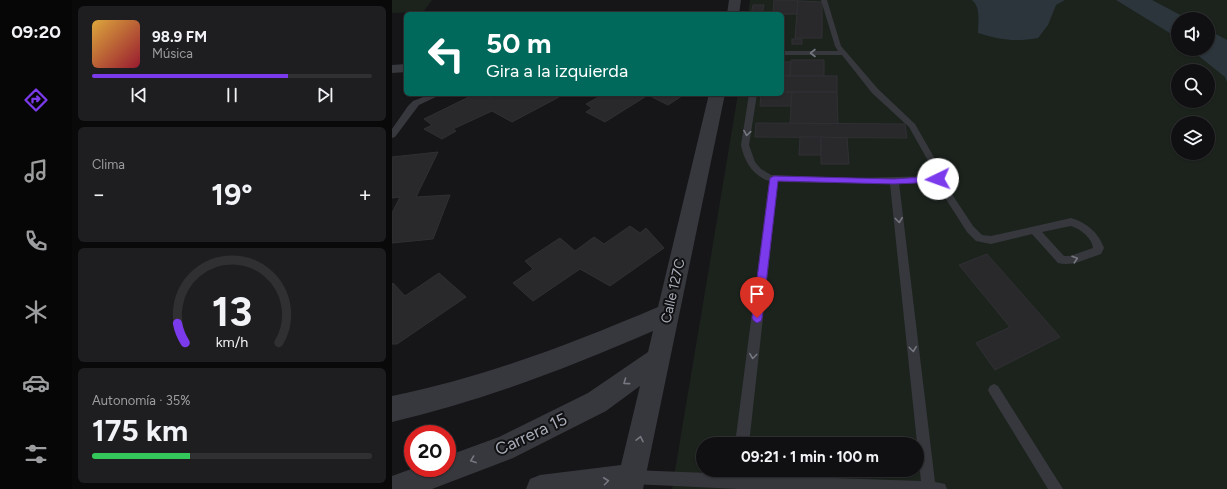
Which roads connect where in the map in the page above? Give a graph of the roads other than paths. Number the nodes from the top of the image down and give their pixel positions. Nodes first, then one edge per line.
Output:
1 (735, 0) edge
2 (824, 0) edge
3 (733, 12) edge
4 (784, 53) edge
5 (844, 53) junction
6 (404, 68) edge
7 (392, 69) edge
8 (433, 96) edge
9 (717, 96) edge
10 (753, 96) edge
11 (392, 135) edge
12 (774, 178) junction
13 (938, 179) junction
14 (894, 182) junction
15 (1035, 231) junction
16 (667, 314) junction
17 (657, 359) junction
18 (994, 390) dead end
19 (392, 409) edge
20 (743, 437) edge
21 (735, 477) edge
22 (754, 477) edge
23 (631, 483) edge
24 (710, 484) edge
25 (394, 489) edge
26 (540, 489) edge
27 (929, 489) edge
28 (940, 489) edge
29 (1056, 489) edge

1 - 3 street
2 - 5 lane
5 -> 4 lane
5 - 13 lane
6 - 7 street
8 - 11 lane
9 - 16 street, Calle 127C
10 -> 12 lane
12 - 14 lane
12 -> 20 lane
13 - 14 lane
13 - 15 lane
14 -> 27 lane
15 -> 15 lane
16 - 17 street, Calle 127C
16 - 19 street
23 -> 17 street, Calle 127C
17 -> 25 street, Carrera 15
18 - 29 lane
21 - 24 lane
22 - 27 lane
23 - 24 lane
26 -> 23 street
27 - 28 lane

